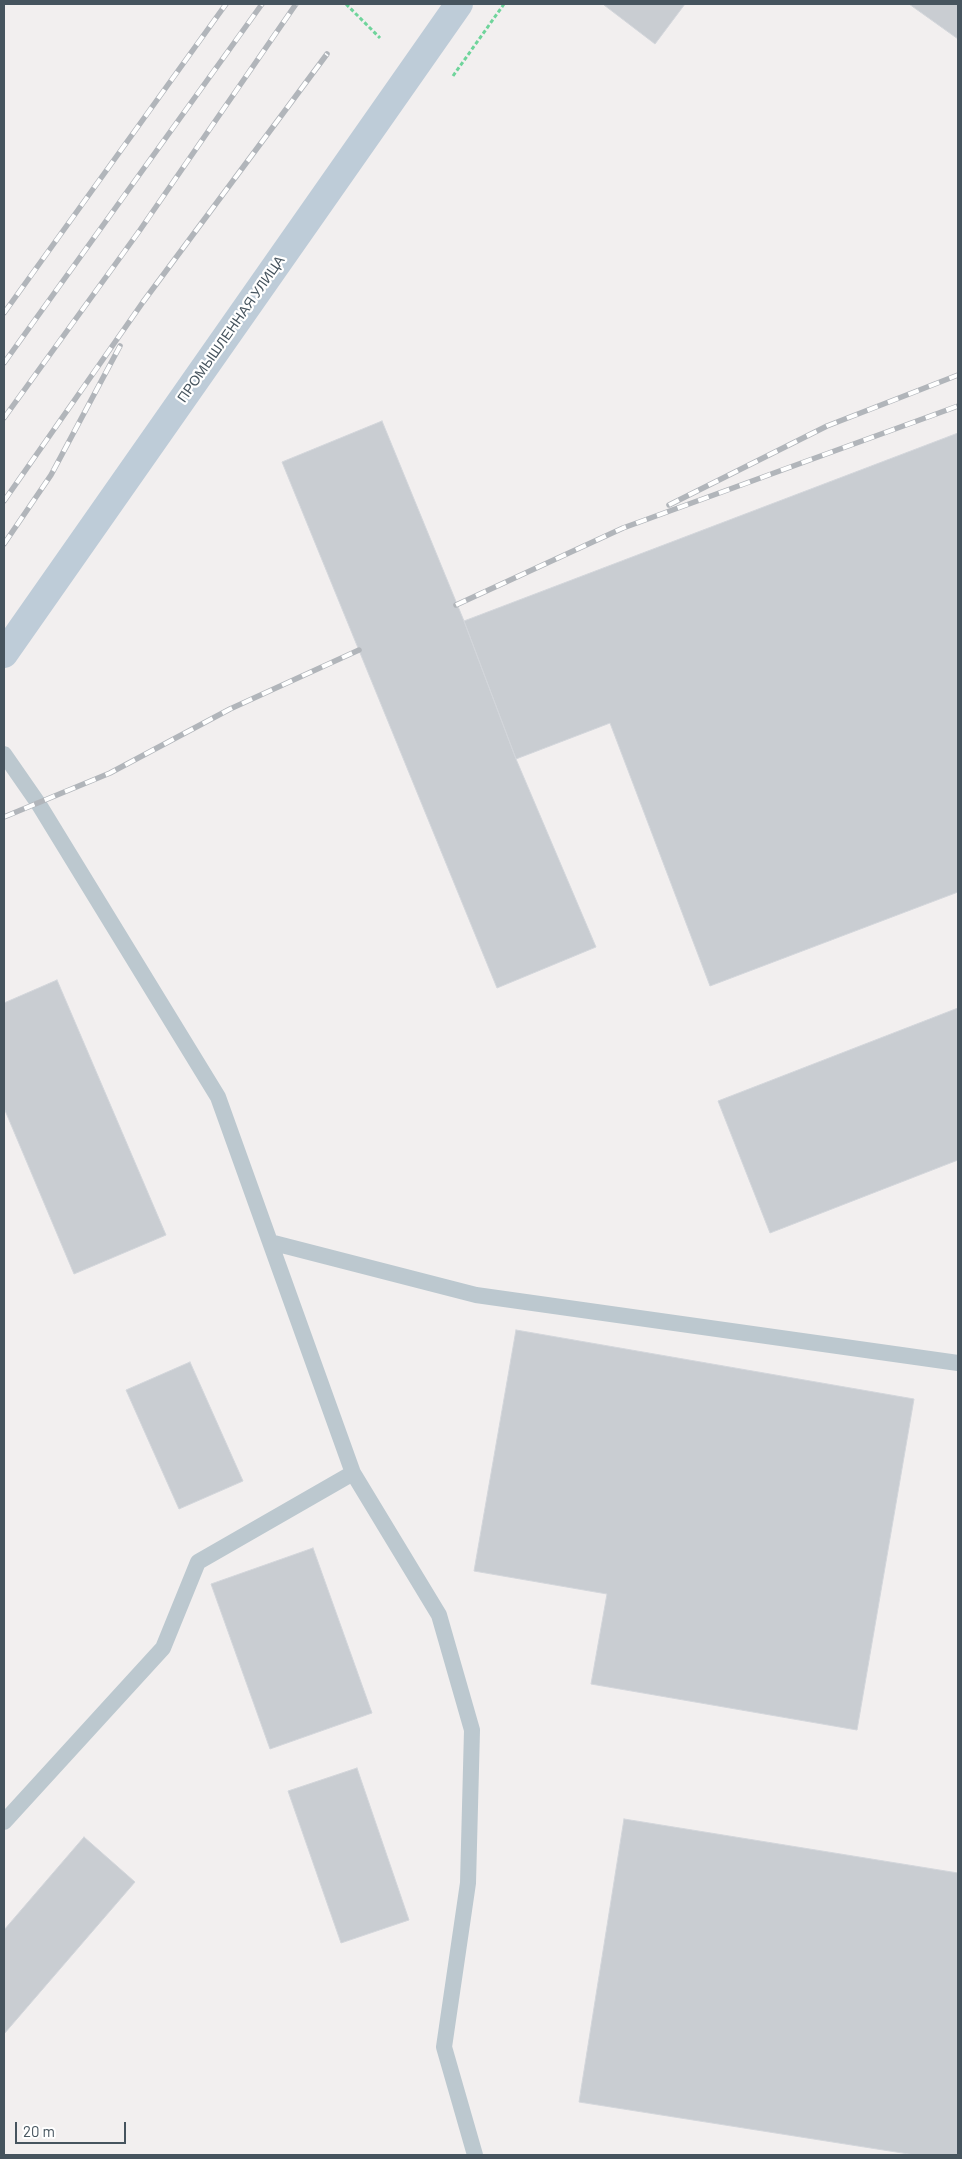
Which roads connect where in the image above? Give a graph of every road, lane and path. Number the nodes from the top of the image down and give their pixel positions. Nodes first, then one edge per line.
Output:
1 (346, 4) edge
2 (458, 4) edge
3 (504, 4) edge
4 (380, 38) dead end
5 (449, 81) dead end
6 (4, 654) edge
7 (4, 754) edge
8 (270, 1242) junction
9 (958, 1363) edge
10 (353, 1473) junction
11 (4, 1822) edge
12 (475, 2155) edge

1 - 4 path
2 - 6 street, ПРОМЫШЛЕННАЯ УЛИЦА
3 - 5 path
7 - 8 lane
8 - 9 lane
8 - 10 lane
10 - 11 lane
10 - 12 lane

